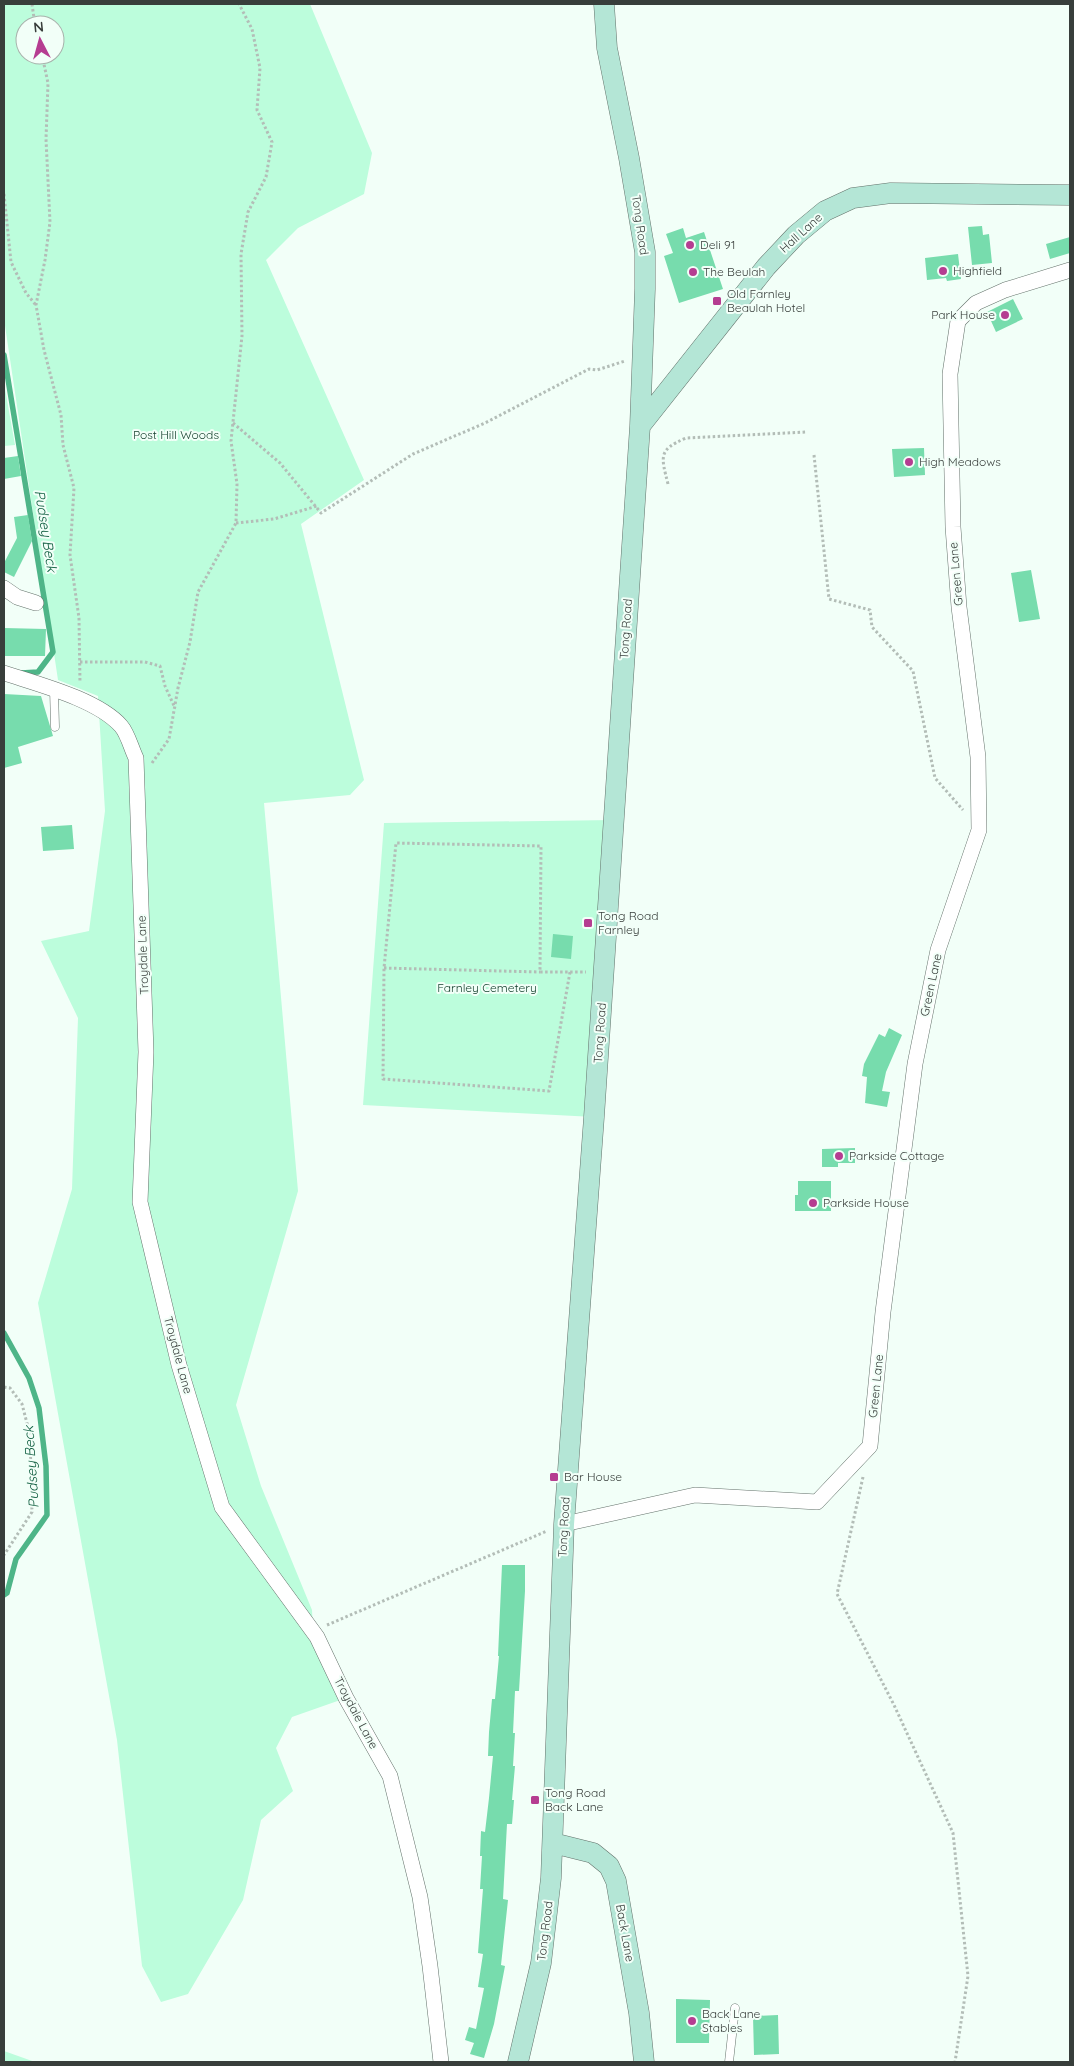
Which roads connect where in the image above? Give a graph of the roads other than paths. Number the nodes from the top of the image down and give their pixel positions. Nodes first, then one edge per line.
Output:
1 (604, 4) edge
2 (1070, 195) edge
3 (1070, 270) edge
4 (640, 426) junction
5 (4, 588) edge
6 (36, 603) dead end
7 (4, 673) edge
8 (49, 687) junction
9 (55, 727) dead end
10 (564, 1524) junction
11 (553, 1843) junction
12 (735, 2008) dead end
13 (441, 2062) edge
14 (518, 2062) edge
15 (644, 2062) edge
16 (729, 2062) edge

1 - 4 street, Tong Road
2 - 4 street, Hall Lane
3 - 10 street, Green Lane
4 - 10 street, Tong Road
5 - 6 street
7 - 8 street, Troydale Lane
8 - 9 lane
8 - 13 street, Troydale Lane
10 - 11 street, Tong Road
11 - 14 street, Tong Road
11 - 15 street, Back Lane
12 - 16 lane

